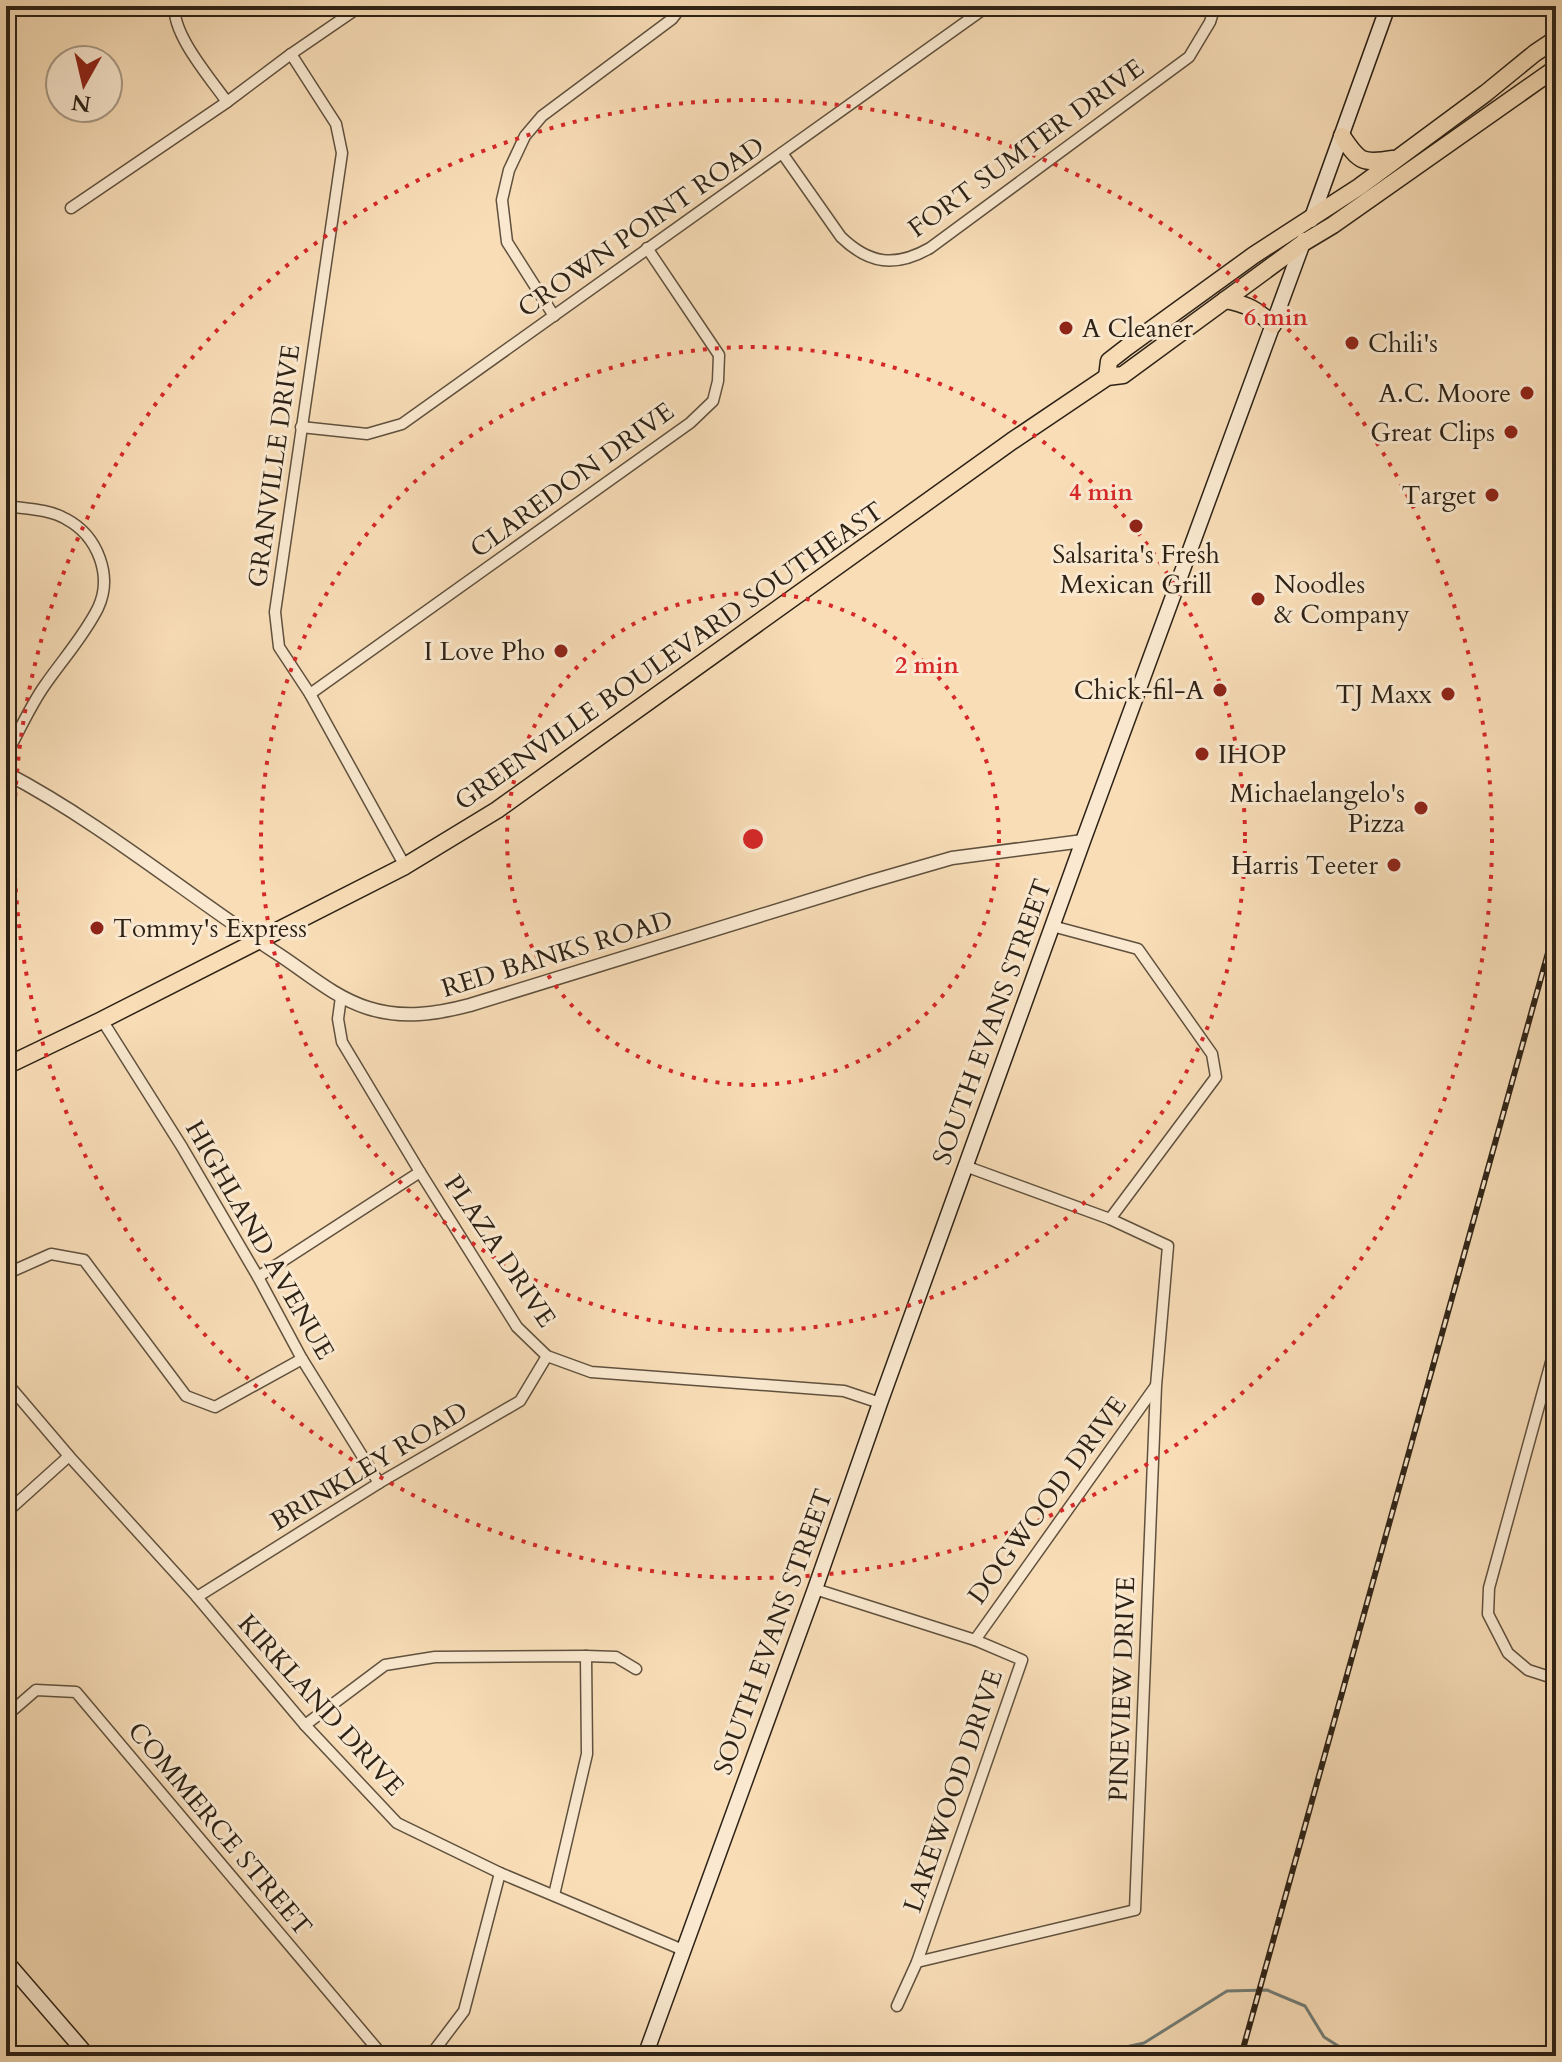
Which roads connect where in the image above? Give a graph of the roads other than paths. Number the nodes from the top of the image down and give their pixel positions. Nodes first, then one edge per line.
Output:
1 (175, 6) edge
2 (361, 6) edge
3 (682, 6) edge
4 (988, 6) edge
5 (1215, 6) edge
6 (1388, 6) edge
7 (1556, 39) edge
8 (291, 54) junction
9 (1556, 68) edge
10 (227, 102) junction
11 (1342, 136) junction
12 (782, 153) junction
13 (1398, 158) junction
14 (71, 208) dead end
15 (1312, 217) junction
16 (1303, 243) junction
17 (647, 248) junction
18 (1225, 300) junction
19 (554, 316) junction
20 (1273, 325) junction
21 (1107, 377) junction
22 (301, 427) junction
23 (6, 506) edge
24 (310, 694) junction
25 (6, 755) edge
26 (6, 773) edge
27 (1083, 841) junction
28 (405, 866) junction
29 (1052, 926) junction
30 (257, 941) junction
31 (341, 997) junction
32 (102, 1020) junction
33 (6, 1066) edge
34 (965, 1166) junction
35 (420, 1172) junction
36 (1110, 1219) junction
37 (6, 1274) edge
38 (258, 1277) junction
39 (1556, 1344) edge
40 (547, 1356) junction
41 (302, 1359) junction
42 (6, 1382) edge
43 (1156, 1386) junction
44 (880, 1403) junction
45 (69, 1456) junction
46 (379, 1483) junction
47 (8, 1511) dead end
48 (815, 1589) junction
49 (197, 1597) junction
50 (975, 1640) junction
51 (586, 1656) junction
52 (636, 1669) dead end
53 (1556, 1679) edge
54 (6, 1716) edge
55 (305, 1725) junction
56 (500, 1873) junction
57 (554, 1895) junction
58 (683, 1950) junction
59 (6, 1961) edge
60 (917, 1962) junction
61 (897, 2006) dead end
62 (88, 2056) edge
63 (383, 2056) edge
64 (430, 2056) edge
65 (645, 2056) edge

1 - 10 street
2 - 8 street
3 - 19 street
4 - 12 street, CROWN POINT ROAD
5 - 12 street, FORT SUMTER DRIVE
6 - 11 main road, SOUTH EVANS STREET
7 - 13 highway, GREENVILLE BOULEVARD SOUTHEAST
8 - 10 street
8 - 22 street, GRANVILLE DRIVE
9 - 16 highway
10 - 14 street
11 - 13 highway
11 - 15 main road, SOUTH EVANS STREET
12 - 17 street, CROWN POINT ROAD
13 - 15 highway, GREENVILLE BOULEVARD SOUTHEAST
15 - 16 main road, SOUTH EVANS STREET
15 - 21 highway, GREENVILLE BOULEVARD SOUTHEAST
16 - 18 highway
16 - 20 main road, SOUTH EVANS STREET
17 - 19 street, CROWN POINT ROAD
17 - 24 street, CLAREDON DRIVE
18 - 20 highway
18 - 21 highway
19 - 22 street, CROWN POINT ROAD
20 - 27 main road, SOUTH EVANS STREET
21 - 28 highway, GREENVILLE BOULEVARD SOUTHEAST
22 - 24 street, GRANVILLE DRIVE
23 - 25 street
24 - 28 street, GRANVILLE DRIVE
26 - 30 street, RED BANKS ROAD
27 - 29 main road, SOUTH EVANS STREET
27 - 31 street, RED BANKS ROAD
28 - 30 highway, GREENVILLE BOULEVARD SOUTHEAST
29 - 34 main road, SOUTH EVANS STREET
29 - 36 street
30 - 31 street, RED BANKS ROAD
30 - 32 highway, GREENVILLE BOULEVARD SOUTHEAST
31 - 35 street, PLAZA DRIVE
32 - 33 highway, GREENVILLE BOULEVARD SOUTHEAST
32 - 38 street, HIGHLAND AVENUE
34 - 36 street
34 - 44 main road, SOUTH EVANS STREET
35 - 38 street
35 - 40 street, PLAZA DRIVE
36 - 43 street, PINEVIEW DRIVE
37 - 41 street
38 - 41 street, HIGHLAND AVENUE
39 - 53 street
40 - 44 street, PLAZA DRIVE
40 - 46 street, BRINKLEY ROAD
41 - 46 street, HIGHLAND AVENUE
42 - 45 street, KIRKLAND DRIVE
43 - 50 street, DOGWOOD DRIVE
43 - 60 street, PINEVIEW DRIVE
44 - 48 main road, SOUTH EVANS STREET
45 - 47 street
45 - 49 street, KIRKLAND DRIVE
46 - 49 street, BRINKLEY ROAD
48 - 50 street, LAKEWOOD DRIVE
48 - 58 main road, SOUTH EVANS STREET
49 - 55 street, KIRKLAND DRIVE
50 - 60 street, LAKEWOOD DRIVE
51 - 52 street
51 - 55 street
51 - 57 street
54 - 63 street, COMMERCE STREET
55 - 56 street, KIRKLAND DRIVE
56 - 57 street, KIRKLAND DRIVE
56 - 64 street
57 - 58 street, KIRKLAND DRIVE
58 - 65 main road, SOUTH EVANS STREET
59 - 62 main road
60 - 61 street, LAKEWOOD DRIVE

